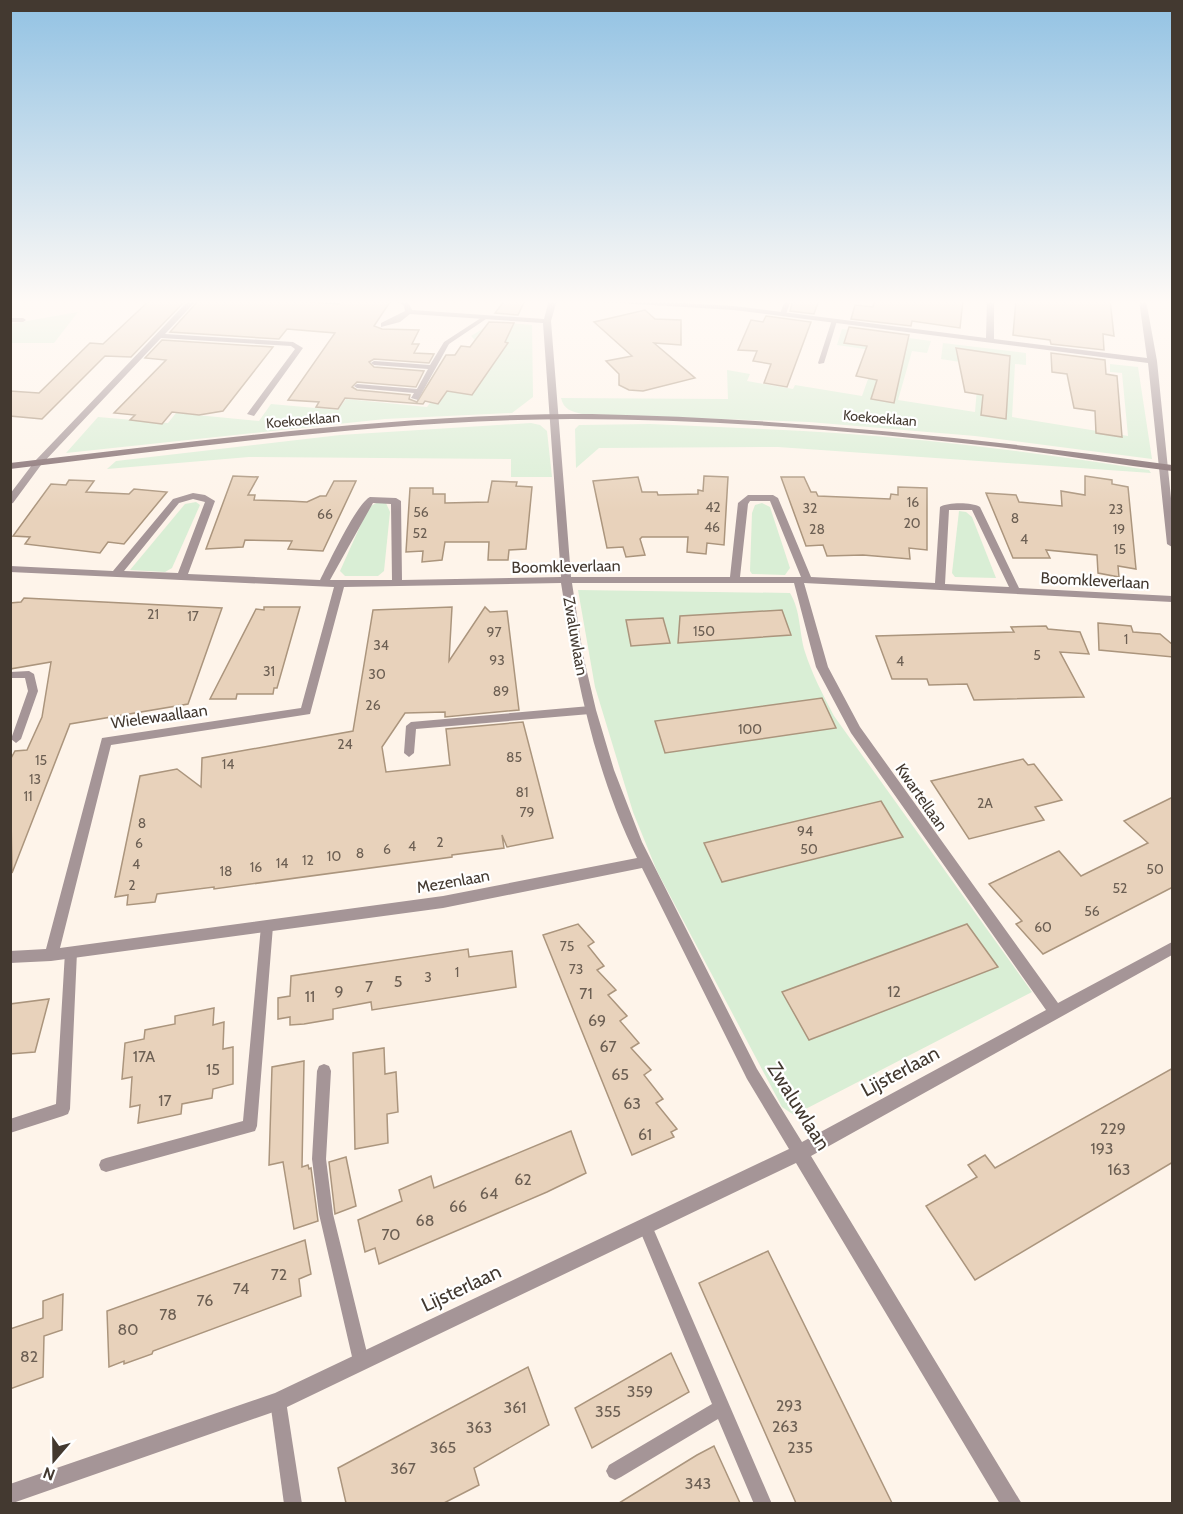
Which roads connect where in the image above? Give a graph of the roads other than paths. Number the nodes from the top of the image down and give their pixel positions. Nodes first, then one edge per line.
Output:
1 (126, 371) edge
2 (283, 371) edge
3 (431, 371) edge
4 (552, 371) edge
5 (1154, 371) edge
6 (357, 387) dead end
7 (251, 414) dead end
8 (556, 417) junction
9 (38, 463) junction
10 (10, 466) edge
11 (1162, 466) junction
12 (1173, 468) edge
13 (10, 501) edge
14 (1173, 544) edge
15 (10, 569) edge
16 (116, 574) junction
17 (182, 576) junction
18 (735, 579) junction
19 (566, 580) junction
20 (803, 581) junction
21 (324, 582) junction
22 (397, 583) junction
23 (340, 584) junction
24 (940, 587) junction
25 (1015, 590) junction
26 (1173, 599) edge
27 (10, 675) edge
28 (590, 710) junction
29 (16, 739) dead end
30 (410, 753) dead end
31 (645, 862) junction
32 (267, 926) junction
33 (1173, 948) edge
34 (71, 952) junction
35 (51, 955) junction
36 (10, 957) edge
37 (1056, 1012) junction
38 (324, 1071) dead end
39 (10, 1126) edge
40 (801, 1152) junction
41 (106, 1166) dead end
42 (645, 1226) junction
43 (361, 1361) junction
44 (278, 1401) junction
45 (722, 1407) junction
46 (615, 1471) dead end
47 (10, 1494) edge
48 (293, 1503) edge
49 (763, 1503) edge
50 (1012, 1503) edge

1 - 9 street
2 - 7 street
3 - 6 lane
4 - 8 street, Zwaluwlaan
5 - 11 street
8 - 9 street, Koekoeklaan
8 - 11 street, Koekoeklaan
8 - 19 street, Zwaluwlaan
9 - 10 street, Koekoeklaan
9 - 13 street
11 - 12 street, Koekoeklaan
11 - 14 street
15 - 16 street, Boomkleverlaan
16 - 17 street, Boomkleverlaan
16 - 17 street
17 - 21 street, Boomkleverlaan
18 - 19 street, Boomkleverlaan
18 - 20 street, Boomkleverlaan
18 - 20 street
19 - 22 street, Boomkleverlaan
19 - 28 street, Zwaluwlaan
20 - 24 street, Boomkleverlaan
20 - 37 street, Kwartellaan
21 - 22 street
21 - 23 street, Boomkleverlaan
22 - 23 street, Boomkleverlaan
23 - 35 street, Wielewaallaan
24 - 25 street, Boomkleverlaan
24 - 25 street
25 - 26 street, Boomkleverlaan
27 - 29 lane
28 - 30 lane
28 - 31 street, Zwaluwlaan
31 - 32 street, Mezenlaan
31 - 40 street, Zwaluwlaan
32 - 34 street, Mezenlaan
32 - 41 lane
33 - 37 street, Lijsterlaan
34 - 35 street, Mezenlaan
34 - 39 lane
35 - 36 street, Mezenlaan
37 - 40 street, Lijsterlaan
38 - 43 lane
40 - 42 street, Lijsterlaan
40 - 50 street, Zwaluwlaan
42 - 43 street, Lijsterlaan
42 - 45 lane
43 - 44 street, Lijsterlaan
44 - 47 street, Lijsterlaan
44 - 48 lane
45 - 46 lane
45 - 49 lane

